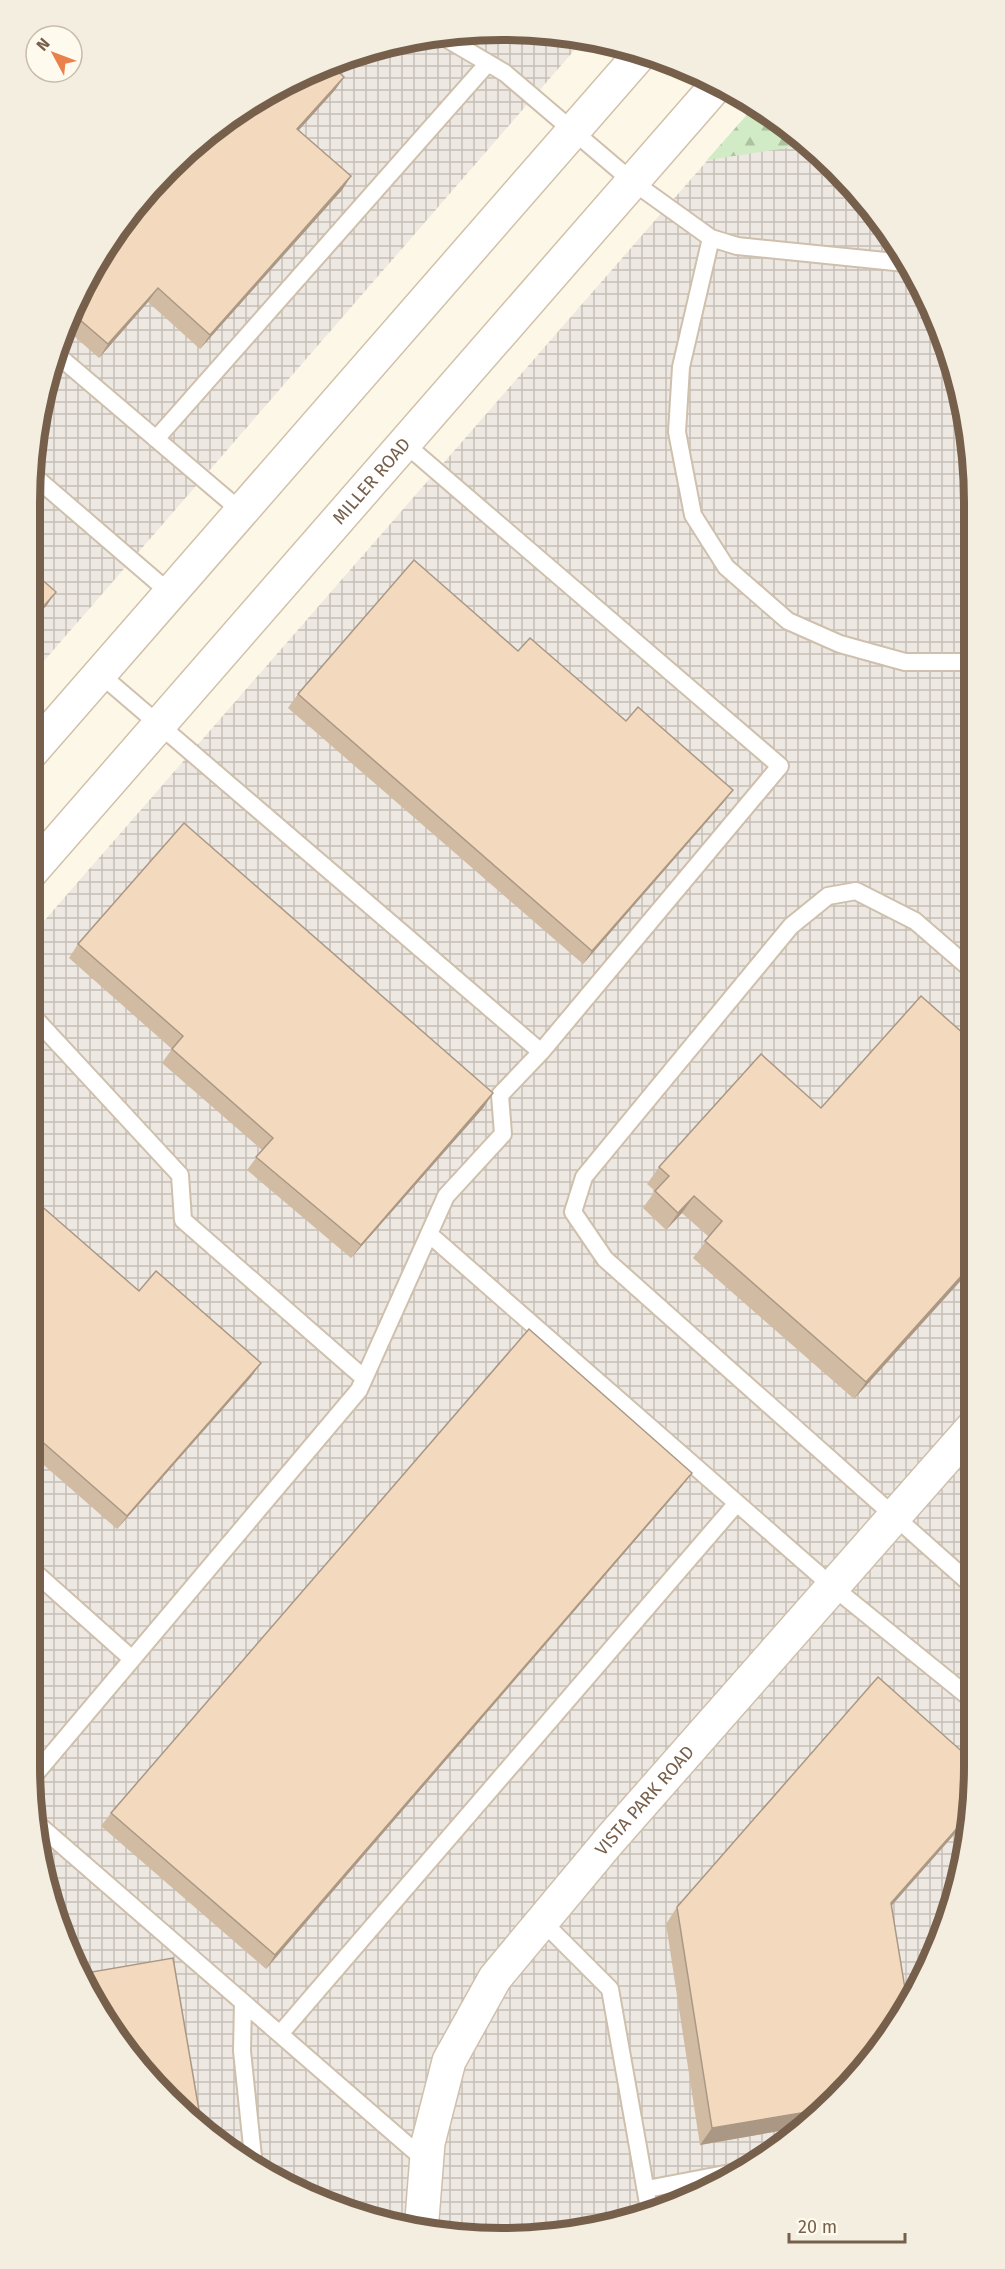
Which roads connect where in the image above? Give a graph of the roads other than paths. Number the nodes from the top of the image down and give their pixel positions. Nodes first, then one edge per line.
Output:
1 (454, 43) edge
2 (635, 60) edge
3 (488, 63) junction
4 (712, 91) edge
5 (573, 131) junction
6 (633, 182) junction
7 (711, 238) junction
8 (897, 262) edge
9 (63, 360) edge
10 (156, 439) junction
11 (404, 443) junction
12 (41, 482) edge
13 (241, 511) junction
14 (170, 593) junction
15 (964, 662) edge
16 (100, 674) junction
17 (159, 725) junction
18 (40, 743) edge
19 (40, 862) edge
20 (964, 963) edge
21 (40, 1024) edge
22 (541, 1052) junction
23 (429, 1234) junction
24 (364, 1378) junction
25 (964, 1437) edge
26 (737, 1503) junction
27 (895, 1516) junction
28 (40, 1577) edge
29 (964, 1578) edge
30 (833, 1587) junction
31 (132, 1659) junction
32 (964, 1693) edge
33 (40, 1768) edge
34 (44, 1830) edge
35 (542, 1921) junction
36 (243, 2002) junction
37 (280, 2034) junction
38 (253, 2155) edge
39 (426, 2161) junction
40 (718, 2175) edge
41 (647, 2189) junction
42 (649, 2205) edge
43 (422, 2222) edge

1 - 3 lane
2 - 5 main road
3 - 5 lane
3 - 10 lane
4 - 6 main road, MILLER ROAD
5 - 6 lane
5 - 13 main road
6 - 7 lane
6 - 11 main road, MILLER ROAD
7 - 8 lane
7 - 15 lane
9 - 10 lane
10 - 13 lane
11 - 17 main road, MILLER ROAD
11 - 22 lane
12 - 14 lane
13 - 14 main road
14 - 16 main road
16 - 17 lane
16 - 18 main road
17 - 19 main road, MILLER ROAD
17 - 22 lane
20 - 27 lane
21 - 24 lane
22 - 23 lane
23 - 24 lane
23 - 26 lane
24 - 31 lane
25 - 27 main road, VISTA PARK ROAD
26 - 30 lane
26 - 37 lane
27 - 29 lane
27 - 30 main road, VISTA PARK ROAD
28 - 31 lane
30 - 32 lane
30 - 35 main road, VISTA PARK ROAD
31 - 33 lane
34 - 36 lane
35 - 39 main road, VISTA PARK ROAD
35 - 41 lane
36 - 37 lane
36 - 38 lane
37 - 39 lane
39 - 43 main road, VISTA PARK ROAD
40 - 41 lane
41 - 42 lane

